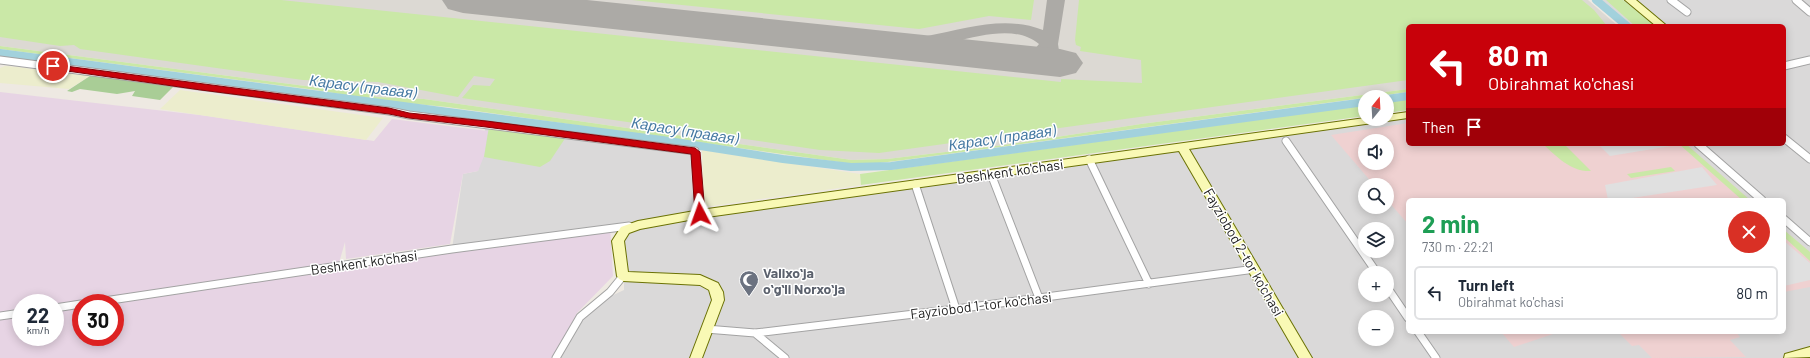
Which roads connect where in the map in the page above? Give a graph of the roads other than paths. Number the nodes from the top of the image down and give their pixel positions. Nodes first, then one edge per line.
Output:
1 (1630, 0) edge
2 (1671, 0) edge
3 (1796, 0) edge
4 (1687, 12) dead end
5 (1810, 12) edge
6 (1660, 24) edge
7 (0, 60) edge
8 (1810, 60) edge
9 (1786, 66) edge
10 (1406, 115) edge
11 (1394, 117) edge
12 (1358, 122) edge
13 (1786, 140) edge
14 (1286, 141) dead end
15 (1182, 146) junction
16 (1700, 146) edge
17 (1810, 158) edge
18 (1089, 159) junction
19 (991, 174) junction
20 (915, 184) junction
21 (1760, 198) edge
22 (700, 214) junction
23 (1786, 221) edge
24 (638, 225) junction
25 (611, 228) junction
26 (618, 241) junction
27 (1810, 242) edge
28 (1372, 266) edge
29 (1255, 269) junction
30 (623, 276) junction
31 (1149, 284) junction
32 (1394, 297) edge
33 (124, 298) edge
34 (1039, 298) junction
35 (956, 309) junction
36 (12, 314) edge
37 (1406, 315) edge
38 (0, 316) edge
39 (706, 329) junction
40 (755, 333) junction
41 (1419, 334) edge
42 (1810, 352) edge
43 (556, 358) edge
44 (696, 358) edge
45 (785, 358) edge
46 (1306, 358) edge
47 (1436, 358) edge
48 (1790, 358) edge

1 - 6 street
2 - 4 street
3 - 5 street
7 - 22 street
8 - 9 street
10 - 11 street
12 - 15 street, Beshkent ko'chasi
13 - 17 street
14 - 28 street
15 - 18 street, Beshkent ko'chasi
15 - 29 street, Fayziobod 2-tor ko'chasi
16 - 21 street
18 - 19 street, Beshkent ko'chasi
18 - 31 street
19 - 20 street, Beshkent ko'chasi
19 - 34 street
20 - 22 street, Beshkent ko'chasi
20 - 35 street
22 - 24 street, Beshkent ko'chasi
23 - 27 street
24 - 25 street, Beshkent ko'chasi
24 - 26 street, Beshkent ko'chasi
25 - 26 street
25 - 33 street, Beshkent ko'chasi
26 - 30 street
29 - 31 street, Fayziobod 1-tor ko'chasi
29 - 46 street, Fayziobod 2-tor ko'chasi
30 - 39 street
30 - 43 street
31 - 34 street, Fayziobod 1-tor ko'chasi
32 - 37 street
34 - 35 street, Fayziobod 1-tor ko'chasi
35 - 40 street, Fayziobod 1-tor ko'chasi
36 - 38 street
39 - 40 street, Fayziobod 1-tor ko'chasi
39 - 44 street
40 - 45 street
41 - 47 street
42 - 48 street

